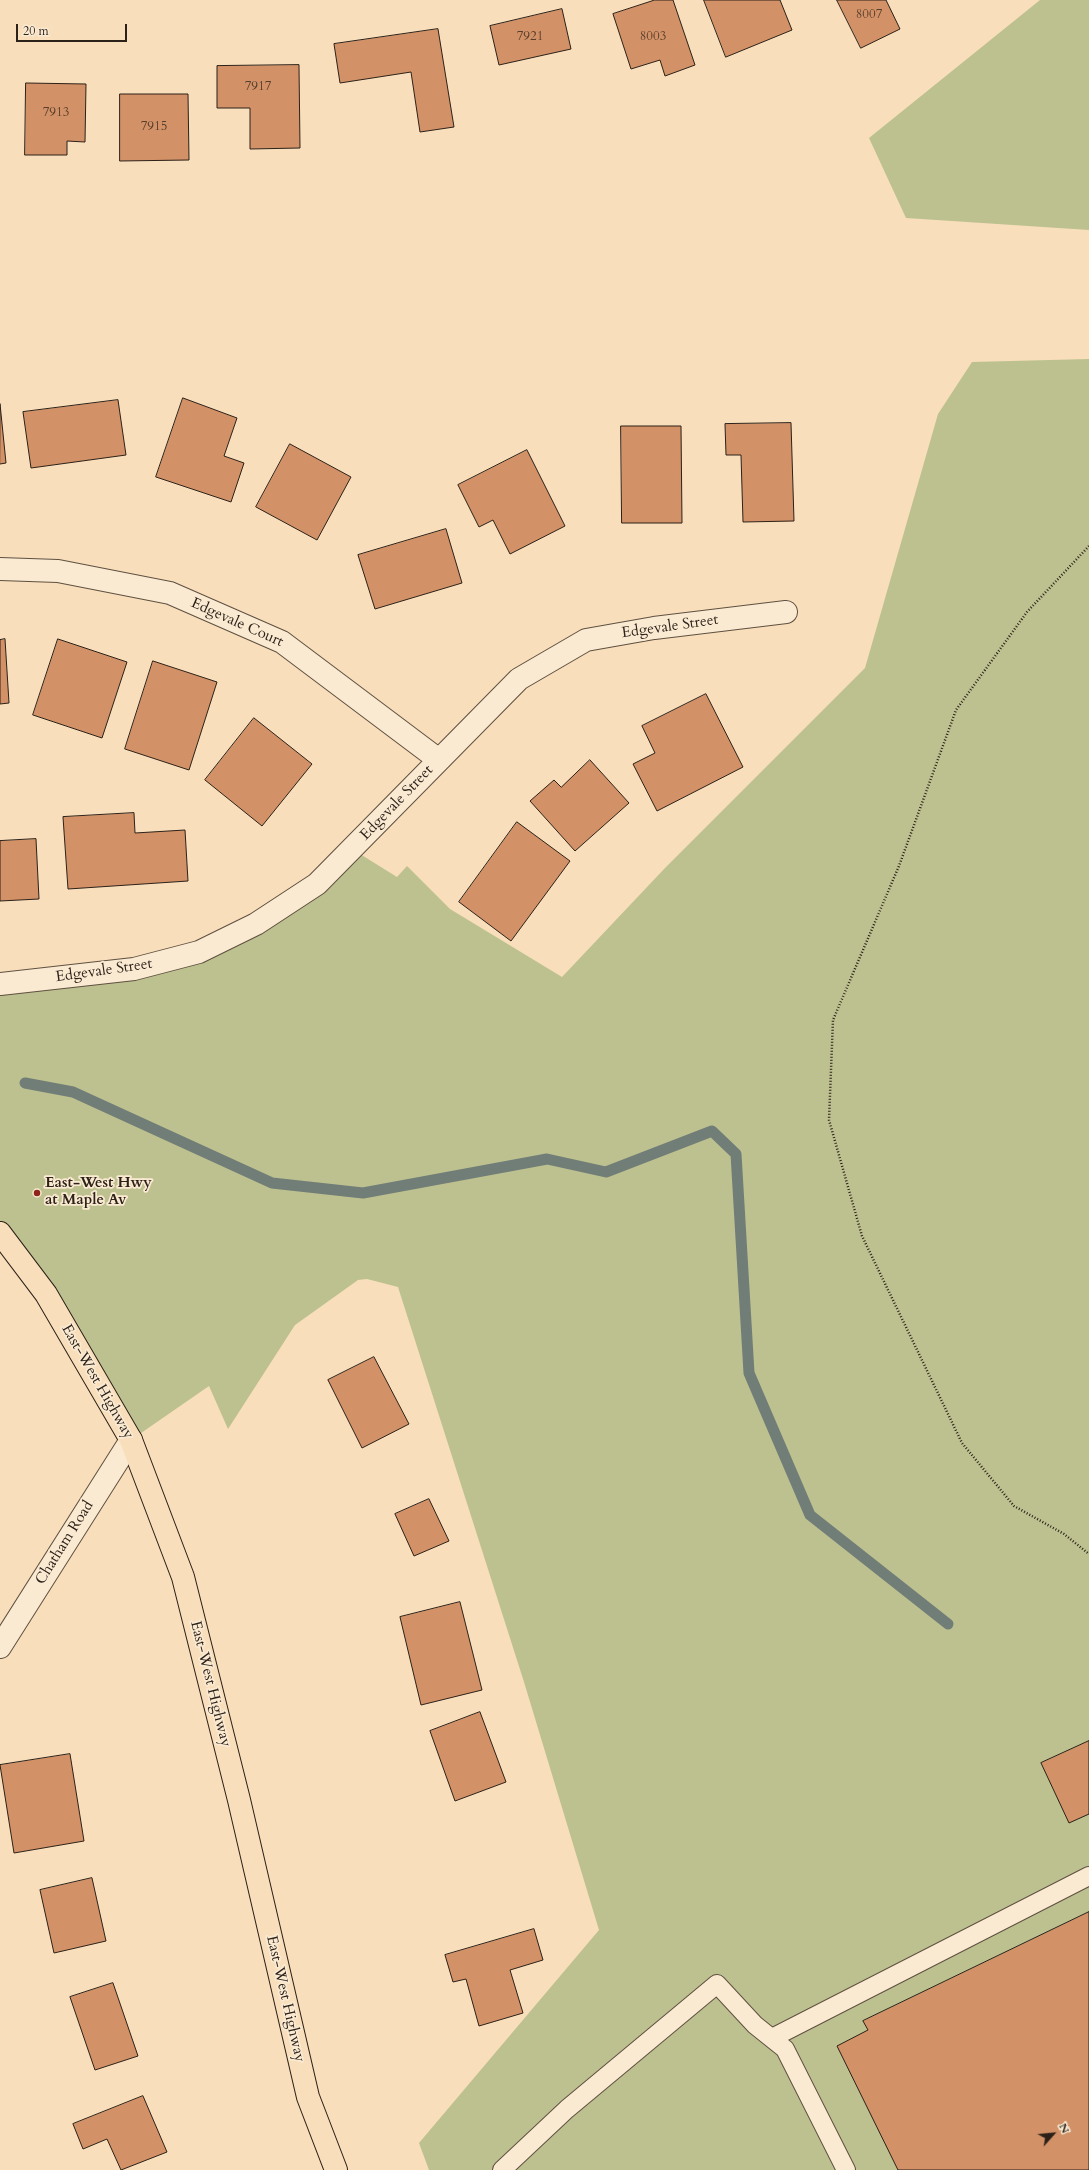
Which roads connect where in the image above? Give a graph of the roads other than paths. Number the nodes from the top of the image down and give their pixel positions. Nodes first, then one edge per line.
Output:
1 (0, 569) edge
2 (786, 612) dead end
3 (439, 760) junction
4 (0, 984) edge
5 (0, 1233) edge
6 (131, 1440) junction
7 (0, 1647) edge
8 (1089, 1876) edge
9 (772, 2038) junction
10 (336, 2170) edge
11 (502, 2170) edge
12 (846, 2170) edge

1 - 3 street, Edgevale Court
2 - 3 street, Edgevale Street
3 - 4 street, Edgevale Street
5 - 6 main road, East-West Highway
6 - 7 street, Chatham Road
6 - 10 main road, East-West Highway
8 - 9 lane
9 - 11 lane
9 - 12 lane

